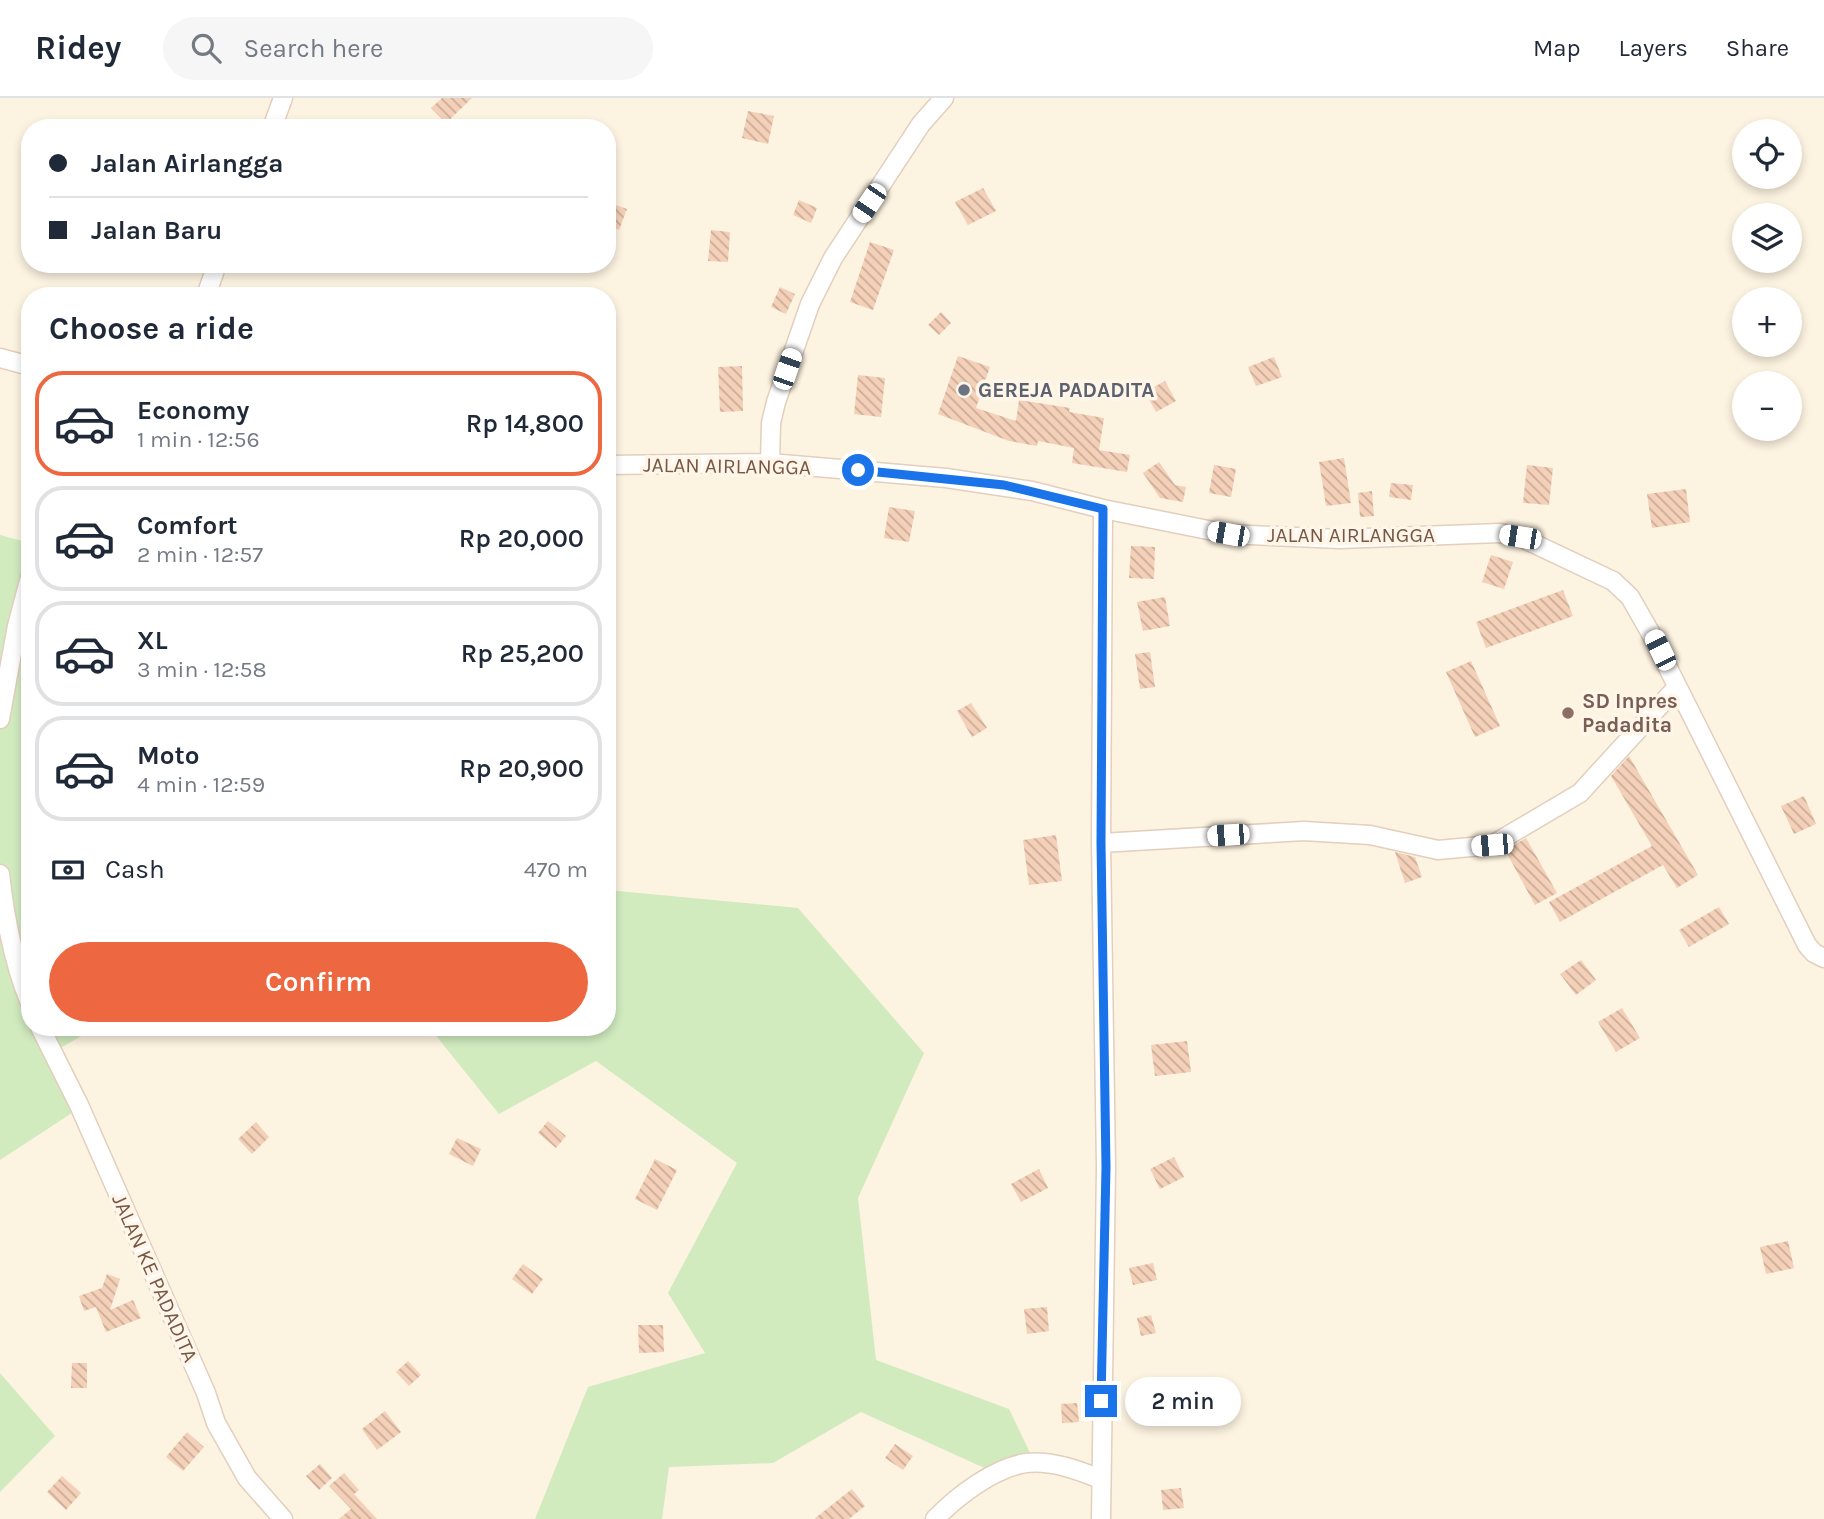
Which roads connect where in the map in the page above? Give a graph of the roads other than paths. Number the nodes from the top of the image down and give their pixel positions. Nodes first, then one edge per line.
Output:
1 (283, 98) edge
2 (944, 98) edge
3 (275, 119) edge
4 (0, 358) edge
5 (21, 364) edge
6 (770, 463) junction
7 (616, 465) edge
8 (1103, 509) junction
9 (21, 614) edge
10 (1677, 687) junction
11 (0, 719) edge
12 (1101, 843) junction
13 (0, 874) edge
14 (1824, 958) edge
15 (21, 977) edge
16 (44, 1036) edge
17 (1100, 1479) junction
18 (283, 1519) edge
19 (935, 1519) edge
20 (1101, 1519) edge

1 - 3 street
2 - 6 street
4 - 5 street
6 - 7 street, JALAN AIRLANGGA
6 - 8 street, JALAN AIRLANGGA
8 - 10 street, JALAN AIRLANGGA
8 - 12 street
9 - 11 street
10 - 12 street
10 - 14 street, JALAN AIRLANGGA
12 - 17 street
13 - 15 street
16 - 18 street, JALAN KE PADADITA
17 - 19 street
17 - 20 street

